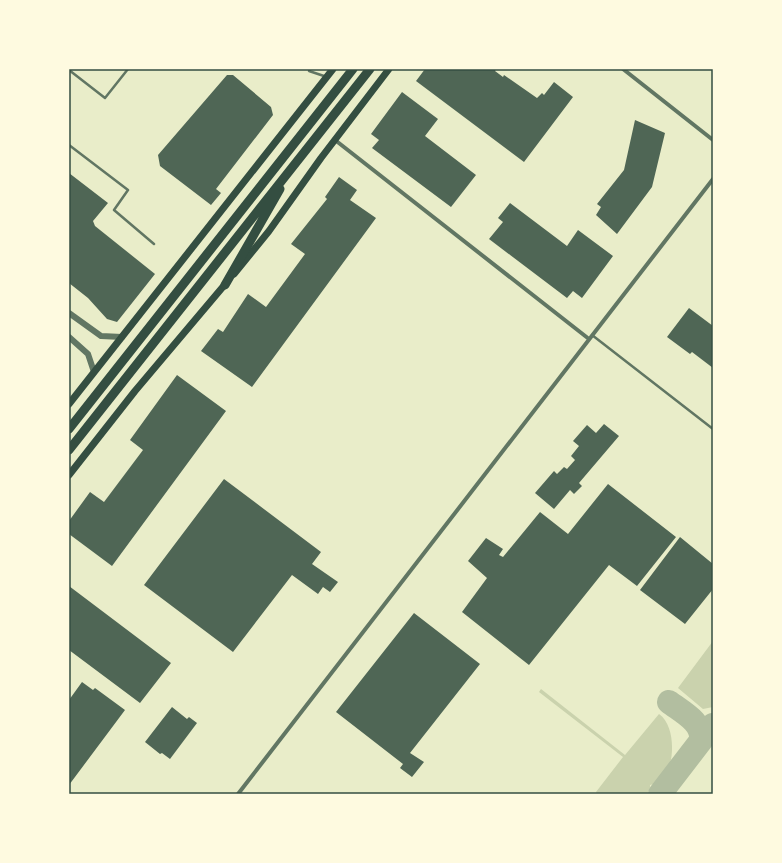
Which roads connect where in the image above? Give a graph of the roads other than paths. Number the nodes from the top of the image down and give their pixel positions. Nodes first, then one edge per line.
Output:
1 (128, 69) edge
2 (333, 69) edge
3 (353, 69) edge
4 (370, 69) edge
5 (389, 69) edge
6 (623, 69) edge
7 (69, 70) edge
8 (309, 70) edge
9 (327, 77) junction
10 (335, 140) junction
11 (713, 140) edge
12 (69, 145) edge
13 (295, 163) junction
14 (713, 179) edge
15 (154, 244) dead end
16 (225, 285) junction
17 (69, 313) edge
18 (69, 337) edge
19 (122, 337) junction
20 (591, 337) junction
21 (94, 372) junction
22 (69, 404) edge
23 (69, 429) edge
24 (713, 429) edge
25 (69, 450) edge
26 (69, 476) edge
27 (238, 794) edge

1 - 7 lane
2 - 9 main road
3 - 23 highway
4 - 13 highway
5 - 10 main road
6 - 11 street
8 - 9 lane
9 - 19 main road
10 - 16 main road
10 - 20 street
12 - 15 lane
13 - 16 highway
13 - 25 highway
14 - 20 street
16 - 26 main road
17 - 19 street
18 - 21 street
19 - 21 main road
20 - 24 lane
20 - 27 street
21 - 22 main road

